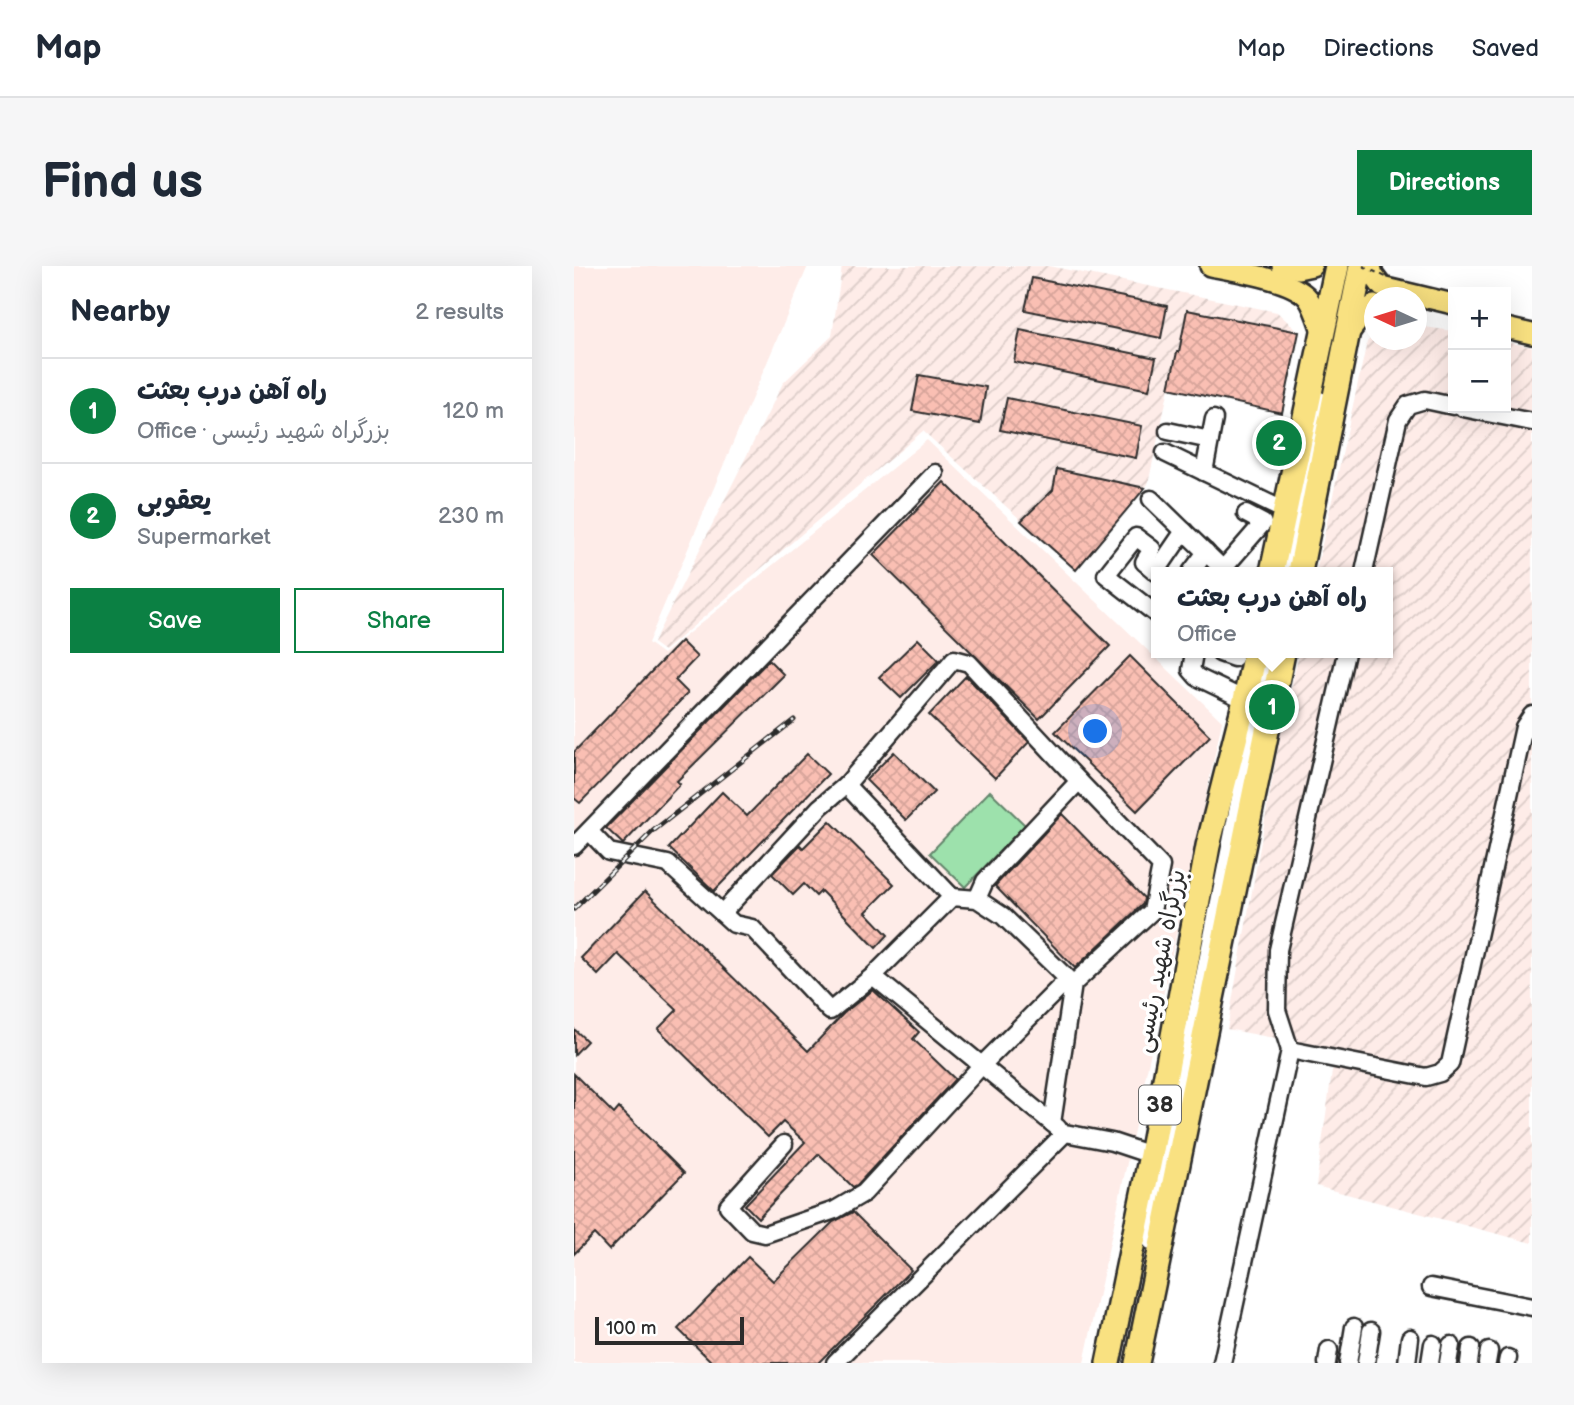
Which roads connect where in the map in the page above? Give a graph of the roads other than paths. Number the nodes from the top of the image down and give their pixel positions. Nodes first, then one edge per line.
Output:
1 (1210, 266) edge
2 (1282, 266) edge
3 (1312, 266) edge
4 (1337, 266) edge
5 (1348, 266) edge
6 (1362, 266) edge
7 (1371, 266) edge
8 (1448, 302) edge
9 (1427, 310) edge
10 (1364, 313) edge
11 (1448, 315) edge
12 (1511, 316) edge
13 (1532, 320) edge
14 (1511, 329) edge
15 (1349, 333) junction
16 (1323, 334) junction
17 (1532, 334) edge
18 (1448, 405) edge
19 (1488, 413) edge
20 (1213, 419) dead end
21 (1532, 422) edge
22 (1168, 431) dead end
23 (1210, 440) junction
24 (1165, 453) dead end
25 (1204, 472) junction
26 (935, 473) dead end
27 (1151, 499) dead end
28 (1285, 511) junction
29 (1246, 514) dead end
30 (1196, 539) junction
31 (1162, 567) edge
32 (1192, 567) edge
33 (1222, 567) edge
34 (1227, 567) edge
35 (1273, 567) edge
36 (1286, 567) edge
37 (1301, 567) edge
38 (1365, 567) edge
39 (1151, 568) edge
40 (1151, 609) edge
41 (1193, 658) edge
42 (1237, 658) edge
43 (1268, 658) edge
44 (1282, 658) edge
45 (1345, 658) edge
46 (1245, 700) junction
47 (1532, 715) edge
48 (1079, 781) junction
49 (846, 785) junction
50 (589, 831) junction
51 (574, 846) edge
52 (1208, 846) junction
53 (1242, 850) junction
54 (952, 897) junction
55 (977, 899) junction
56 (1197, 905) junction
57 (1230, 906) junction
58 (722, 913) junction
59 (873, 976) junction
60 (1073, 984) junction
61 (1290, 1049) junction
62 (982, 1065) junction
63 (1059, 1128) junction
64 (784, 1144) dead end
65 (1151, 1155) junction
66 (1431, 1287) dead end
67 (1532, 1307) edge
68 (1354, 1326) dead end
69 (1371, 1331) dead end
70 (1410, 1338) dead end
71 (1433, 1344) dead end
72 (1451, 1345) dead end
73 (835, 1363) edge
74 (1108, 1363) edge
75 (1126, 1363) edge
76 (1137, 1363) edge
77 (1222, 1363) edge
78 (1348, 1363) edge
79 (1366, 1363) edge
80 (1407, 1363) edge
81 (1430, 1363) edge
82 (1448, 1363) edge

1 - 16 main road
2 - 3 main road
4 - 16 highway
5 - 36 street
6 - 15 highway
7 - 8 main road
9 - 11 main road
10 - 15 main road
12 - 13 main road
14 - 17 main road
15 - 37 highway
16 - 28 highway
18 - 38 street
19 - 21 street
20 - 23 street
22 - 23 street
23 - 25 street
24 - 25 street
25 - 28 street
26 - 50 street
27 - 30 street
28 - 35 highway
29 - 34 street
30 - 31 street
30 - 32 street
30 - 33 street
39 - 40 street
41 - 46 street
42 - 46 highway, بزرگراه شهید رئیسی / 38
43 - 75 street
44 - 53 highway, 38
45 - 61 street
46 - 52 highway, بزرگراه شهید رئیسی / 38
47 - 61 street
48 - 49 street
48 - 55 street
48 - 60 street
49 - 54 street
49 - 58 street
50 - 51 street
50 - 58 street
52 - 53 highway
52 - 56 highway, بزرگراه شهید رئیسی / 38
53 - 57 highway, 38
54 - 55 street
54 - 59 street
55 - 60 street
56 - 57 highway
56 - 65 highway, بزرگراه شهید رئیسی / 38
57 - 76 highway, 38
58 - 59 street
59 - 62 street
60 - 62 street
60 - 63 street
61 - 77 street
62 - 63 street
62 - 64 street
63 - 65 street
63 - 73 street
65 - 74 highway, بزرگراه شهید رئیسی / 38
66 - 67 street
68 - 78 street
69 - 79 street
70 - 80 street
71 - 81 street
72 - 82 street

